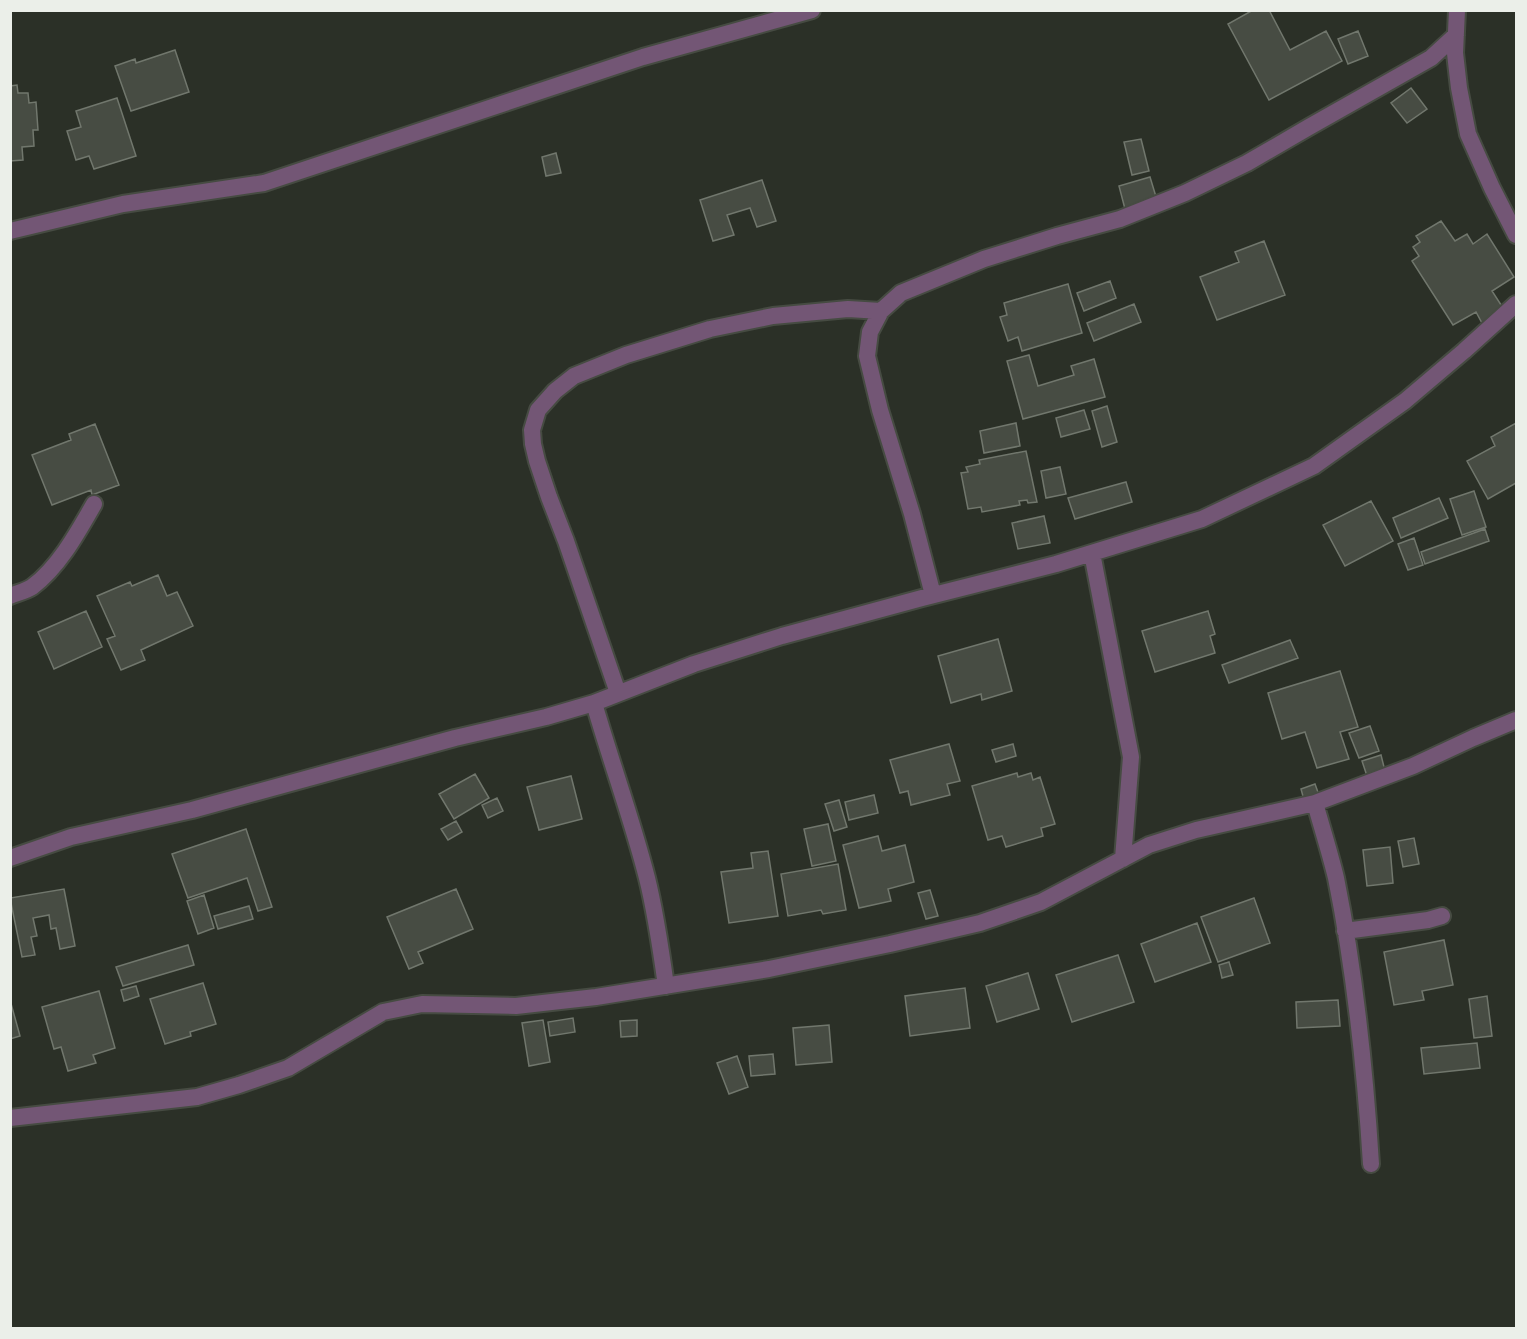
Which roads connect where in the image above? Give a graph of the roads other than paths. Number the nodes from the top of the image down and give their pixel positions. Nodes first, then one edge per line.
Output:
1 (812, 10) edge
2 (1457, 10) edge
3 (1456, 35) junction
4 (10, 231) edge
5 (1516, 235) edge
6 (1516, 304) edge
7 (881, 311) junction
8 (94, 504) dead end
9 (1092, 553) junction
10 (933, 595) junction
11 (10, 596) edge
12 (618, 693) junction
13 (594, 703) junction
14 (1516, 720) edge
15 (1315, 803) junction
16 (10, 858) edge
17 (1123, 859) junction
18 (1442, 916) dead end
19 (1345, 931) junction
20 (666, 986) junction
21 (10, 1118) edge
22 (1371, 1164) dead end

1 - 4 street
2 - 3 street
3 - 5 street
3 - 7 street
6 - 9 street
7 - 10 street
7 - 12 street
8 - 11 street
9 - 10 street
9 - 17 street
10 - 12 street
12 - 13 street
13 - 16 street
13 - 20 street
14 - 15 street
15 - 17 street
15 - 19 street
17 - 20 street
18 - 19 street
19 - 22 street
20 - 21 street

